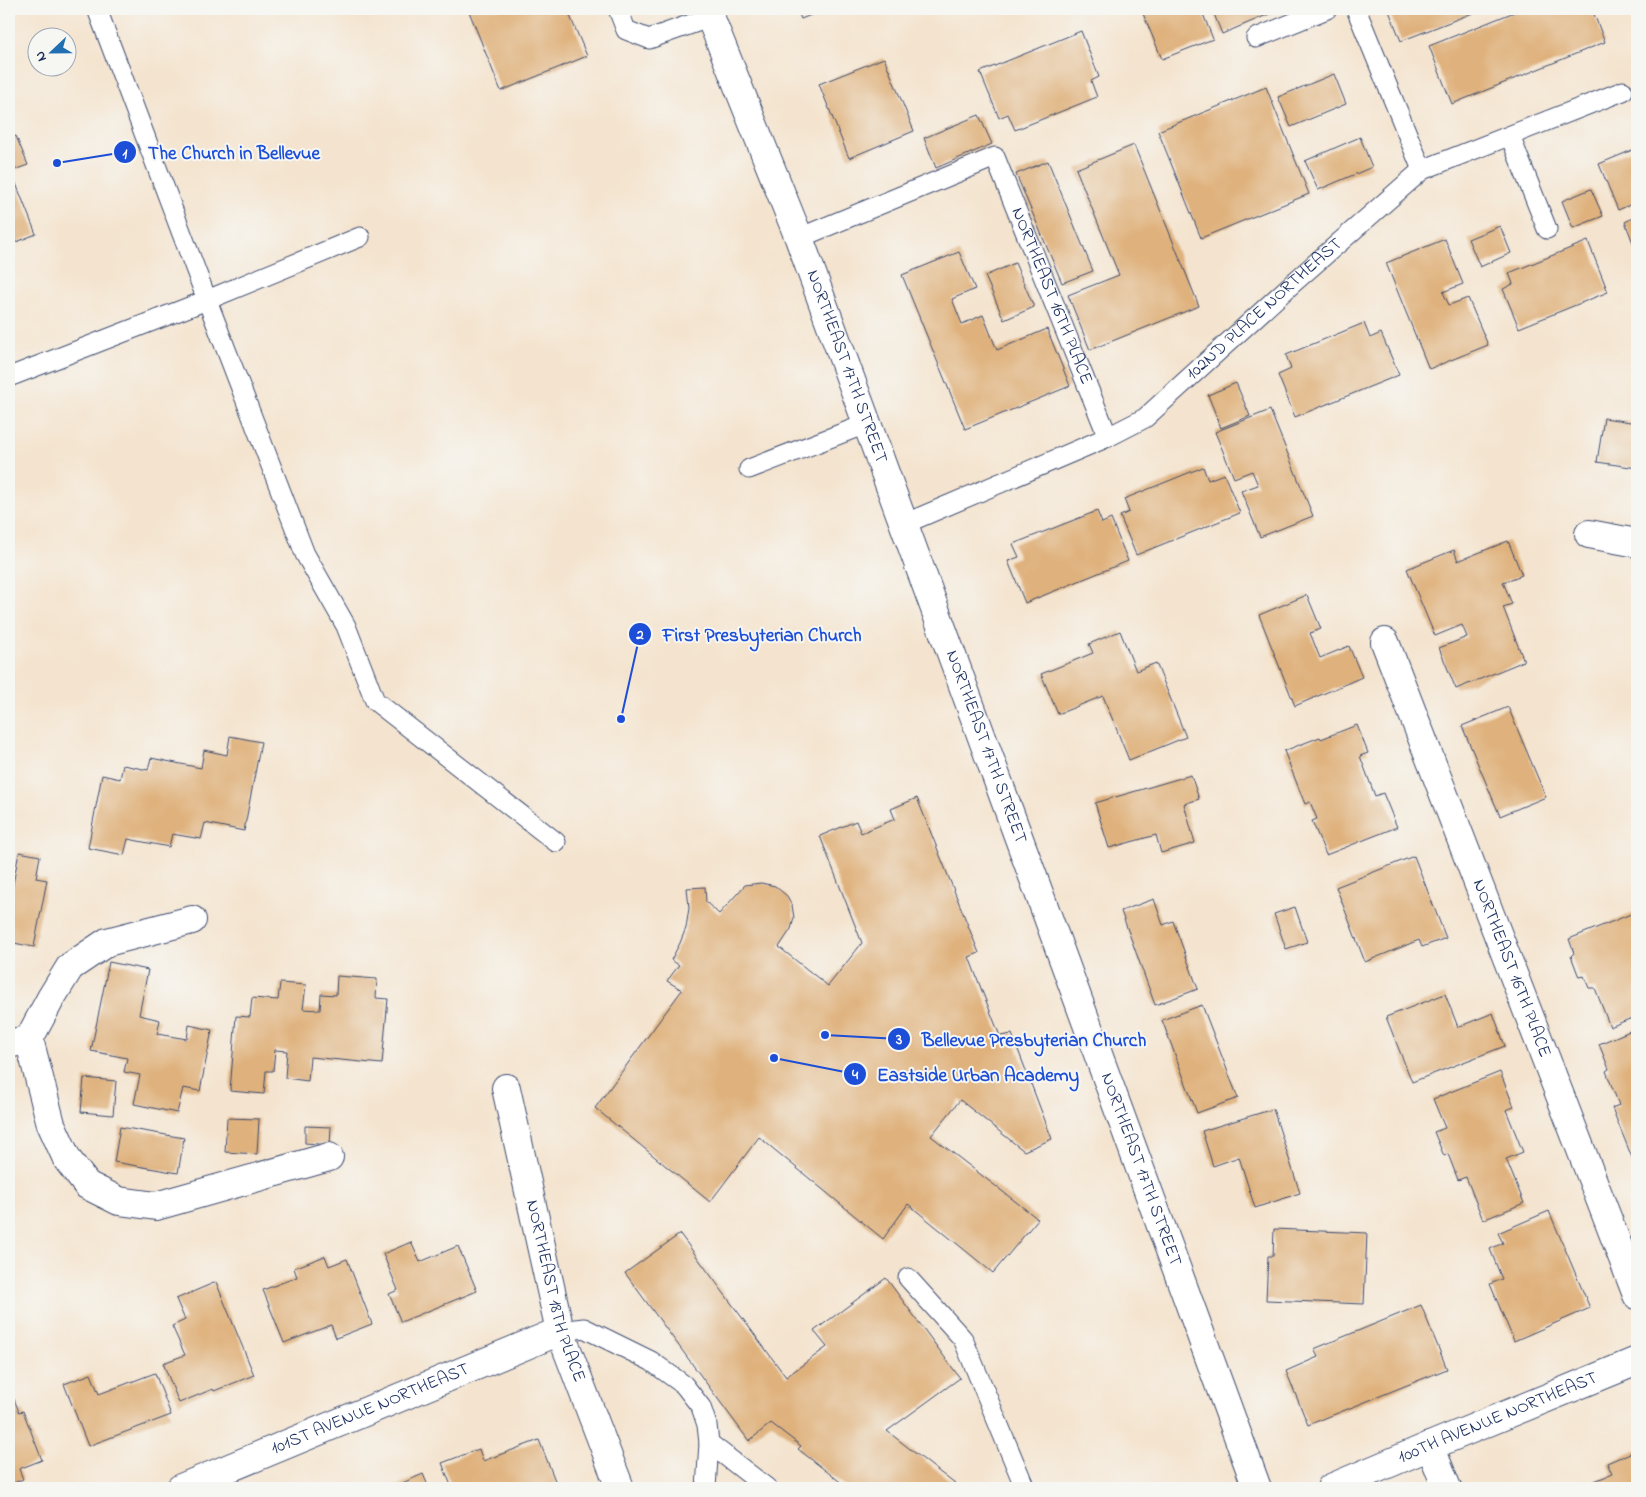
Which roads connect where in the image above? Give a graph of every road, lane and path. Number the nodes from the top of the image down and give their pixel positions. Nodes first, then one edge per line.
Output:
1 (97, 9) edge
2 (618, 9) edge
3 (1327, 9) edge
4 (1356, 9) edge
5 (709, 13) edge
6 (1256, 38) dead end
7 (1623, 91) dead end
8 (1510, 136) junction
9 (1422, 170) junction
10 (1547, 229) dead end
11 (360, 237) dead end
12 (799, 238) junction
13 (207, 300) junction
14 (9, 377) edge
15 (866, 424) junction
16 (1108, 437) junction
17 (749, 468) dead end
18 (904, 524) junction
19 (1590, 534) dead end
20 (1637, 543) edge
21 (1385, 642) dead end
22 (556, 842) dead end
23 (192, 920) dead end
24 (19, 1041) edge
25 (506, 1088) dead end
26 (329, 1157) dead end
27 (908, 1278) dead end
28 (1637, 1296) edge
29 (560, 1331) junction
30 (1637, 1361) edge
31 (709, 1443) junction
32 (1430, 1446) junction
33 (181, 1488) edge
34 (620, 1488) edge
35 (706, 1488) edge
36 (766, 1488) edge
37 (1025, 1488) edge
38 (1257, 1488) edge
39 (1331, 1488) edge
40 (1448, 1488) edge

1 - 13 lane
2 - 5 lane
3 - 6 lane
4 - 9 lane
5 - 12 street, NORTHEAST 17TH STREET
7 - 8 lane, 102ND PLACE NORTHEAST
8 - 9 lane, 102ND PLACE NORTHEAST
8 - 10 lane
9 - 16 lane, 102ND PLACE NORTHEAST
11 - 13 lane
12 - 15 street, NORTHEAST 17TH STREET
12 - 16 lane, NORTHEAST 16TH PLACE
13 - 14 lane
13 - 22 lane
15 - 17 lane
15 - 18 street, NORTHEAST 17TH STREET
16 - 18 lane, 102ND PLACE NORTHEAST
18 - 38 street, NORTHEAST 17TH STREET
19 - 20 street
21 - 28 street, NORTHEAST 16TH PLACE
23 - 24 street
24 - 26 street
25 - 29 street, NORTHEAST 18TH PLACE
27 - 37 lane
29 - 31 lane
29 - 33 street, 101ST AVENUE NORTHEAST
29 - 34 street, NORTHEAST 18TH PLACE
30 - 32 street, 100TH AVENUE NORTHEAST
31 - 35 lane
31 - 36 lane
32 - 39 street, 100TH AVENUE NORTHEAST
32 - 40 street

